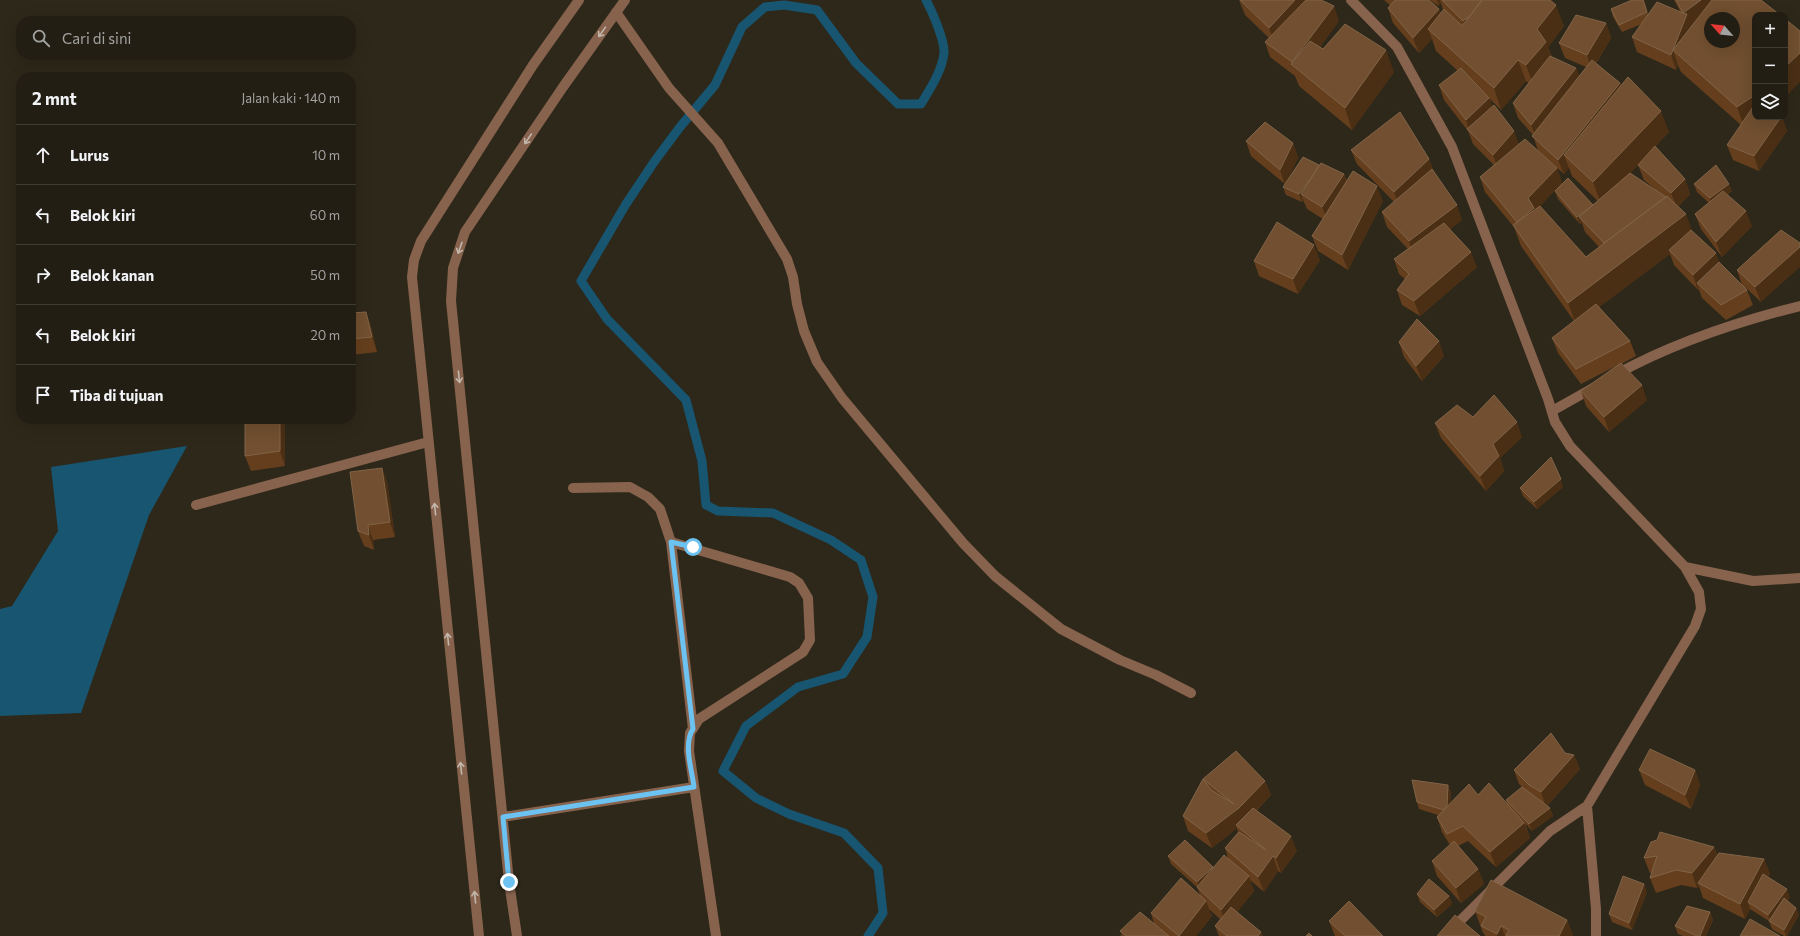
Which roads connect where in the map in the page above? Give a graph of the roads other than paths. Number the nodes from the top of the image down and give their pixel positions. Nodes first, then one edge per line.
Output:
1 (579, 0) edge
2 (625, 0) edge
3 (1351, 0) edge
4 (616, 12) junction
5 (1800, 306) edge
6 (1552, 411) junction
7 (428, 442) junction
8 (573, 488) dead end
9 (196, 505) dead end
10 (671, 542) junction
11 (1685, 567) junction
12 (1800, 578) edge
13 (1191, 693) dead end
14 (693, 729) junction
15 (694, 787) junction
16 (1587, 806) junction
17 (503, 817) junction
18 (479, 936) edge
19 (517, 936) edge
20 (716, 936) edge
21 (1445, 936) edge
22 (1596, 936) edge

1 - 7 street
2 - 4 street
3 - 6 street
4 - 13 street
4 -> 17 street
5 - 6 street
6 - 11 street
7 - 9 street
18 -> 7 street
8 - 10 street
10 - 14 street
10 - 14 street
11 - 12 street
11 - 16 street
14 - 15 street
15 - 17 street
15 - 20 street
16 - 21 street
16 - 22 street
17 - 19 street

